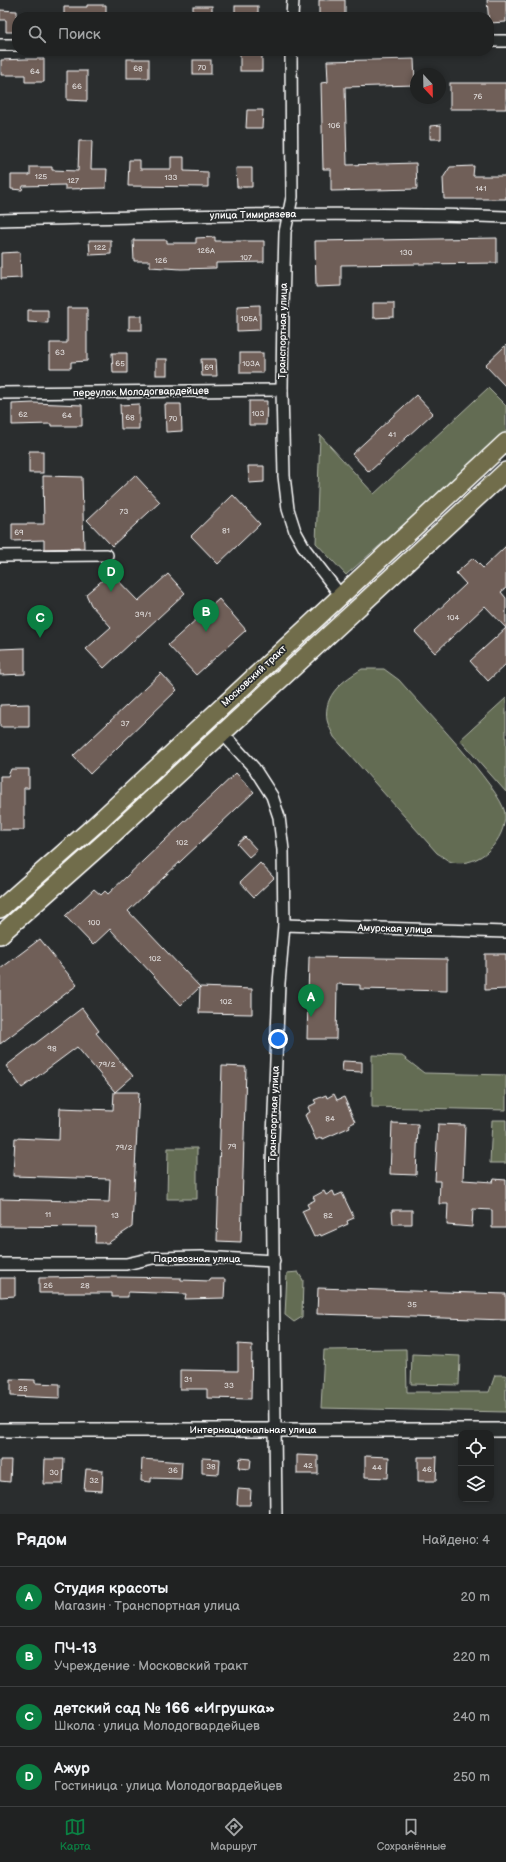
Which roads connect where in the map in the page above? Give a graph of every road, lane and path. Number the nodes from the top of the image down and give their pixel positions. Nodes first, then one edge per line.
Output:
1 (292, 0) edge
2 (292, 12) edge
3 (494, 41) edge
4 (506, 41) edge
5 (0, 45) edge
6 (12, 45) edge
7 (291, 56) edge
8 (289, 214) junction
9 (506, 217) edge
10 (0, 220) edge
11 (282, 390) junction
12 (0, 393) edge
13 (506, 442) edge
14 (506, 471) edge
15 (107, 555) dead end
16 (0, 556) edge
17 (341, 596) junction
18 (224, 734) junction
19 (0, 909) edge
20 (284, 925) junction
21 (506, 932) edge
22 (0, 935) edge
23 (274, 1261) junction
24 (0, 1264) edge
25 (0, 1430) edge
26 (276, 1430) junction
27 (506, 1430) edge
28 (276, 1514) edge

1 - 2 street
3 - 4 street
5 - 6 street
7 - 8 street, Транспортная улица
8 - 9 street, улица Тимирязева
8 - 10 street, улица Тимирязева
8 - 11 street, Транспортная улица
11 - 12 street, переулок Молодогвардейцев
11 - 17 street, Транспортная улица
13 - 17 main road, Московский тракт
14 - 18 main road
15 - 16 street
17 - 19 main road, Московский тракт
18 - 20 street, Транспортная улица
18 - 22 main road
20 - 21 street, Амурская улица
20 - 23 street, Транспортная улица
23 - 24 street, Паровозная улица
23 - 26 street, Транспортная улица
25 - 26 street, Интернациональная улица
26 - 27 street, Интернациональная улица
26 - 28 street, Транспортная улица

